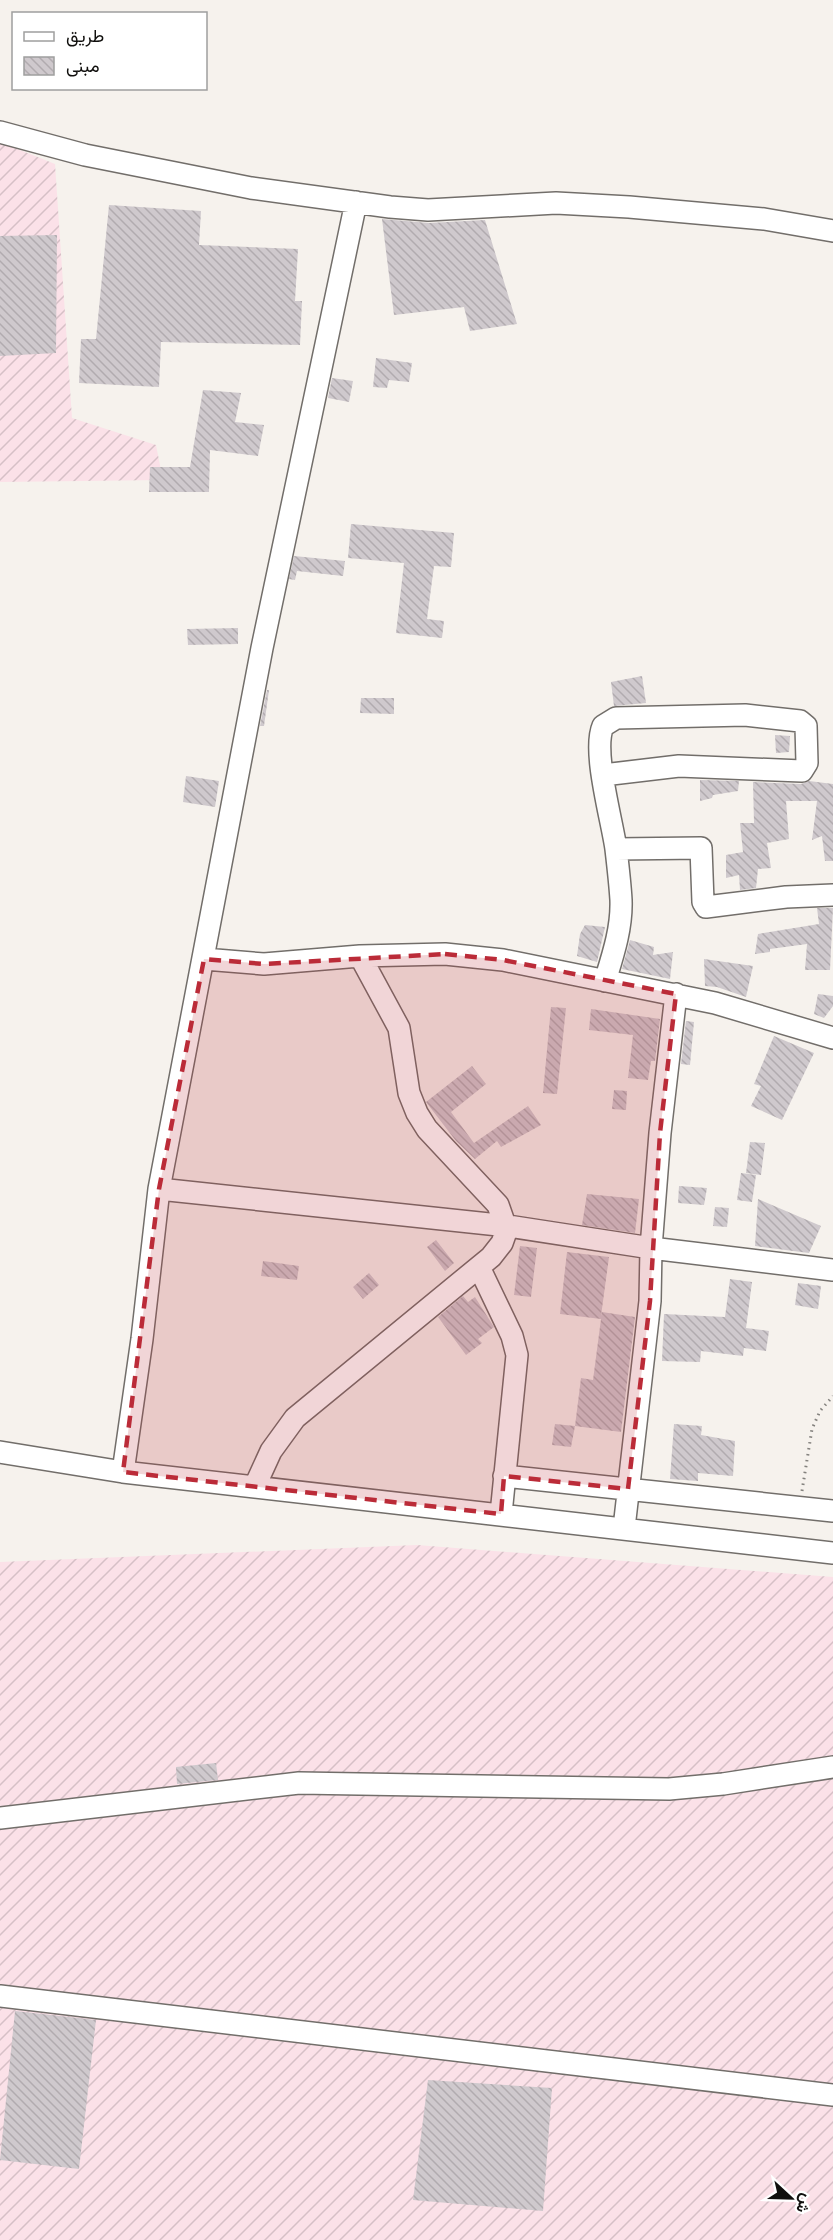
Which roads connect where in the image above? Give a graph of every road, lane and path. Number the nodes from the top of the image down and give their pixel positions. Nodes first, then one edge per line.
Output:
1 (0, 132) edge
2 (356, 202) junction
3 (833, 231) edge
4 (603, 775) junction
5 (616, 849) junction
6 (833, 896) edge
7 (360, 956) junction
8 (204, 959) junction
9 (605, 981) junction
10 (676, 994) junction
11 (833, 1038) edge
12 (159, 1189) junction
13 (508, 1226) junction
14 (651, 1248) junction
15 (479, 1267) junction
16 (833, 1270) edge
17 (833, 1396) edge
18 (826, 1404) junction
19 (833, 1404) edge
20 (0, 1452) edge
21 (123, 1472) junction
22 (504, 1476) junction
23 (255, 1486) junction
24 (628, 1489) junction
25 (799, 1507) junction
26 (833, 1511) edge
27 (501, 1514) junction
28 (624, 1528) junction
29 (833, 1553) edge
30 (833, 1767) edge
31 (0, 1818) edge
32 (0, 1996) edge
33 (833, 2095) edge

1 - 2 street
2 - 3 street
2 - 8 street
4 - 4 street
4 - 5 street
5 - 6 street
5 - 9 street
7 - 8 street
7 - 9 street
7 - 13 street
8 - 12 street
9 - 10 street
10 - 11 street
10 - 14 street
12 - 13 street
12 - 21 street
13 - 14 street
13 - 15 street
14 - 16 street
14 - 24 street
15 - 22 street
15 - 23 street
17 - 18 path
18 - 19 path
18 - 25 path
20 - 21 street
21 - 23 street
22 - 24 street
22 - 27 street
23 - 27 street
24 - 25 street
24 - 28 street
25 - 26 street
27 - 28 street
28 - 29 street
30 - 31 street
32 - 33 street

